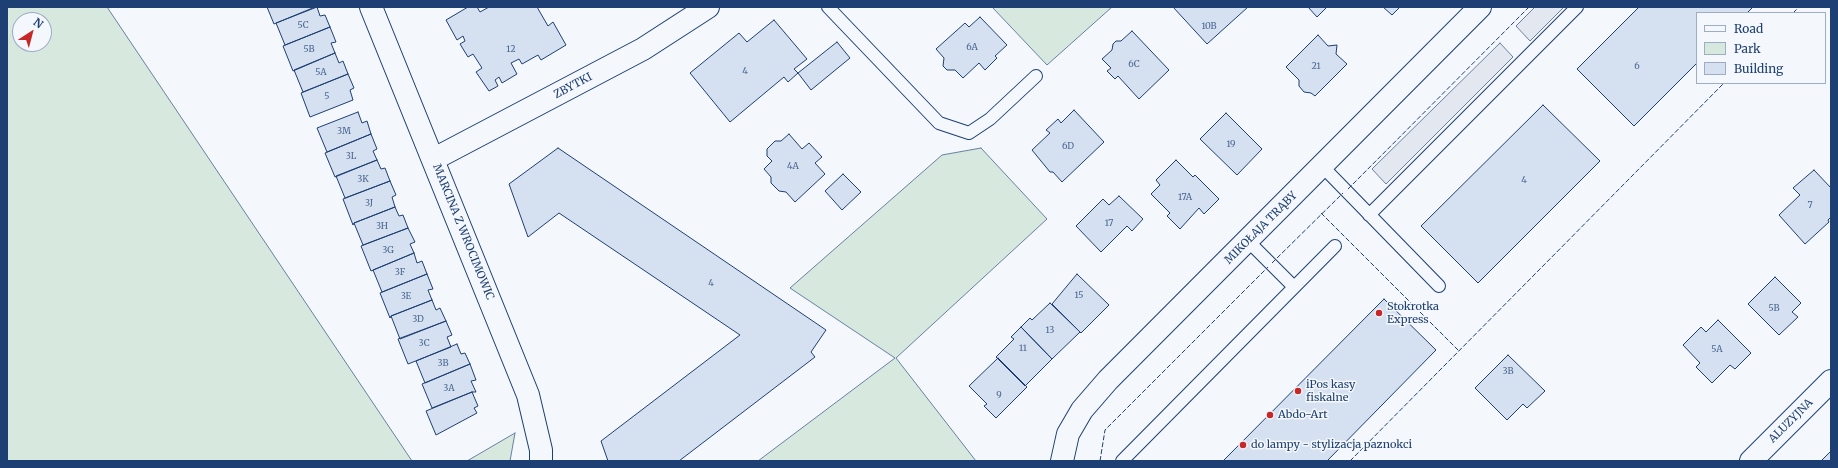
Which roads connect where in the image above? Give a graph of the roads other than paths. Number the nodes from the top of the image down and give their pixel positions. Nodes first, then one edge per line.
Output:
1 (371, 7) edge
2 (708, 7) edge
3 (828, 7) edge
4 (1480, 7) edge
5 (1577, 7) edge
6 (1036, 76) dead end
7 (434, 159) junction
8 (1322, 166) junction
9 (1369, 215) junction
10 (1248, 241) junction
11 (1335, 246) dead end
12 (1439, 286) dead end
13 (1294, 287) junction
14 (1831, 381) edge
15 (541, 461) edge
16 (1062, 461) edge
17 (1122, 461) edge
18 (1751, 461) edge

1 - 7 street, MARCINA Z WROCIMOWIC
2 - 7 street, ZBYTKI
3 - 6 lane
4 - 8 street, MIKOŁAJA TRĄBY
5 - 9 lane
7 - 15 street, MARCINA Z WROCIMOWIC
8 - 9 lane
8 - 10 street, MIKOŁAJA TRĄBY
9 - 12 lane
10 - 13 lane
10 - 16 street, MIKOŁAJA TRĄBY
11 - 13 lane
13 - 17 lane
14 - 18 street, ALUZYJNA

